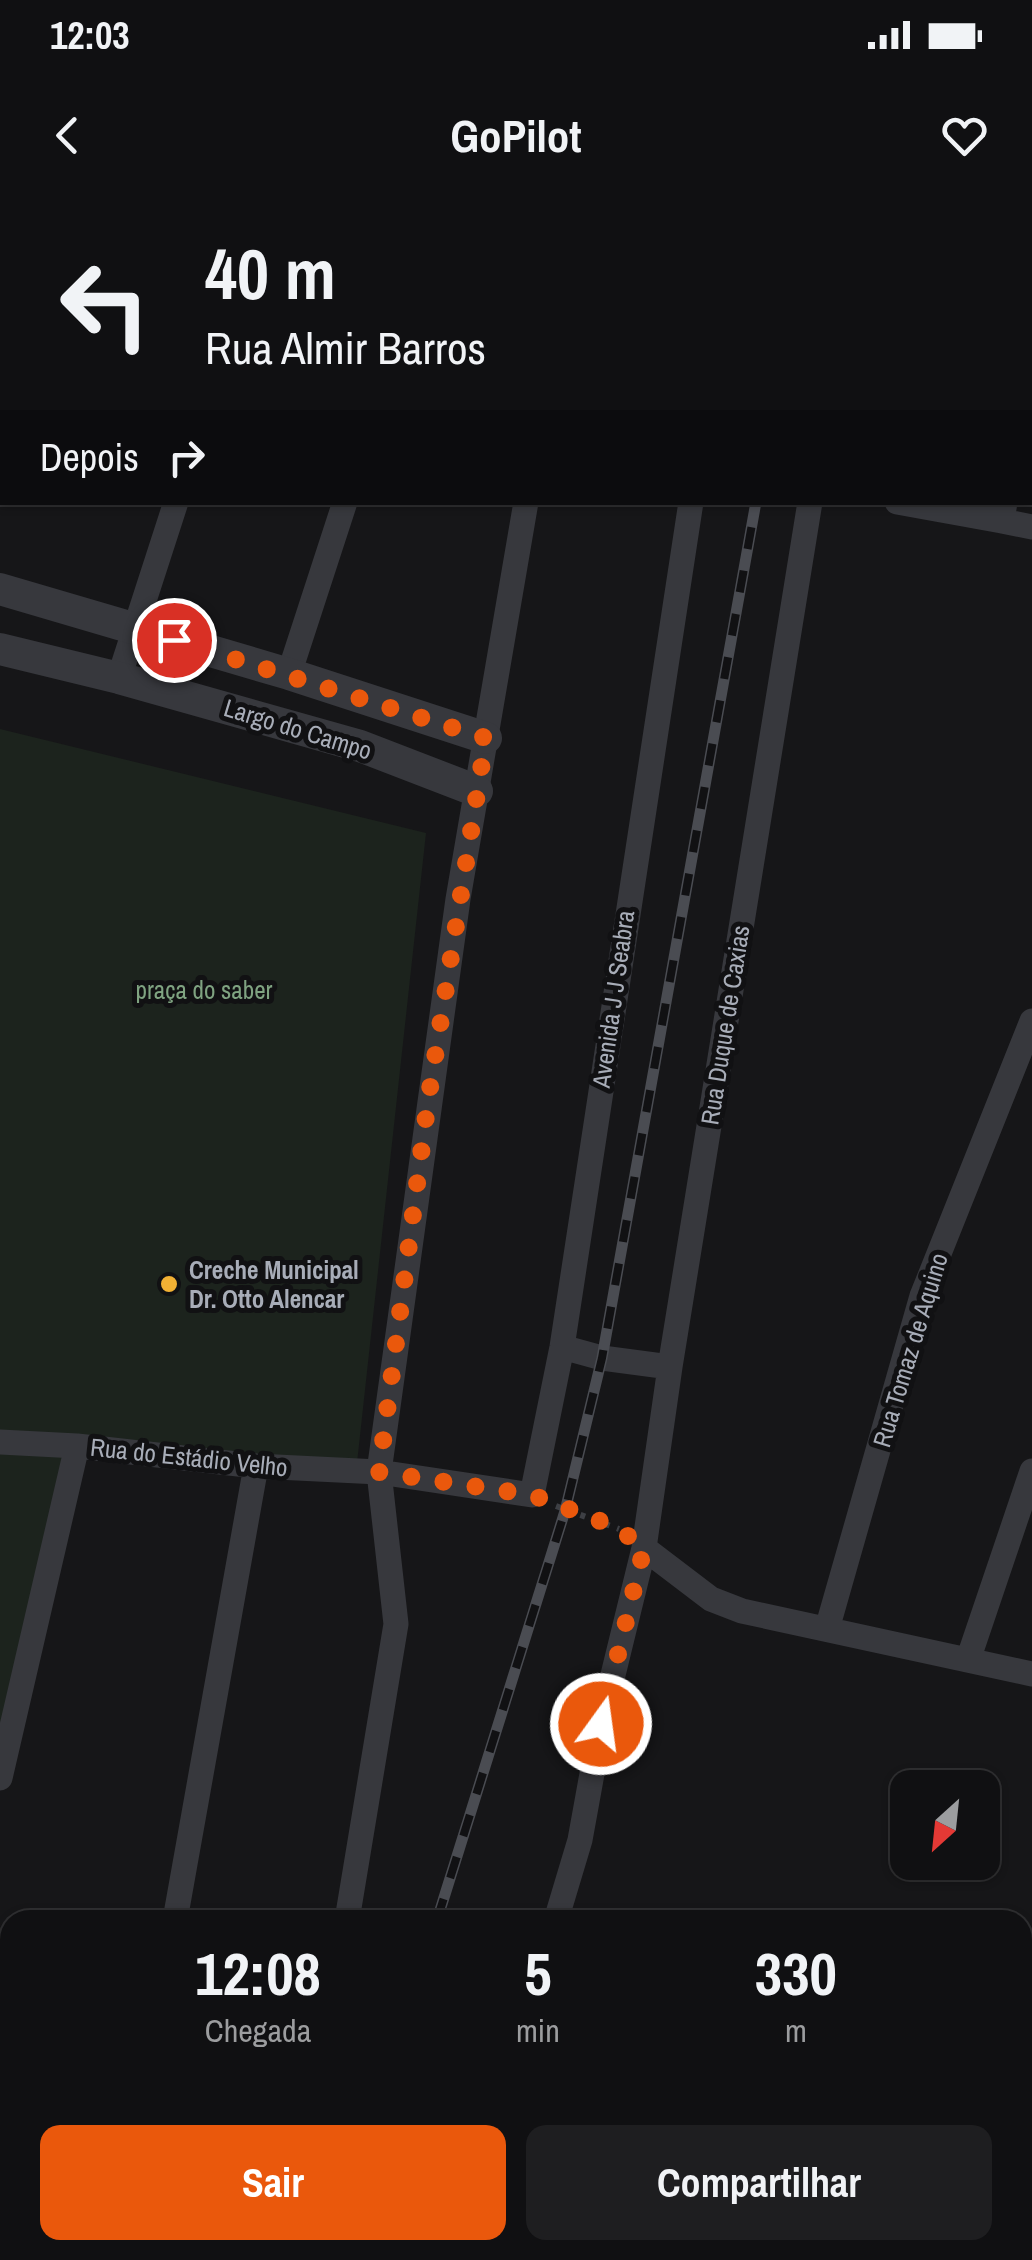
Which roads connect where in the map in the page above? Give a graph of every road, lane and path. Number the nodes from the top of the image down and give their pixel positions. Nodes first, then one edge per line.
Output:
1 (175, 505) edge
2 (344, 505) edge
3 (525, 505) edge
4 (691, 505) edge
5 (810, 505) edge
6 (929, 505) edge
7 (1003, 512) edge
8 (1032, 527) edge
9 (0, 589) edge
10 (136, 628) junction
11 (0, 649) edge
12 (289, 674) junction
13 (119, 678) junction
14 (486, 738) junction
15 (476, 791) junction
16 (1032, 1021) edge
17 (562, 1347) junction
18 (670, 1367) junction
19 (0, 1442) edge
20 (77, 1446) junction
21 (256, 1466) junction
22 (1032, 1471) edge
23 (379, 1472) junction
24 (532, 1495) junction
25 (644, 1548) junction
26 (827, 1628) junction
27 (968, 1660) junction
28 (1032, 1674) edge
29 (0, 1778) edge
30 (177, 1910) edge
31 (349, 1910) edge
32 (559, 1910) edge

1 - 10 street
2 - 12 street
3 - 14 street
4 - 17 street, Avenida J J Seabra
5 - 18 street, Rua Duque de Caxias
6 - 7 street
7 - 8 street
9 - 10 street, Largo do Campo
10 - 12 street, Largo do Campo
10 - 13 street
11 - 13 street, Largo do Campo
12 - 14 street, Largo do Campo
13 - 15 street, Largo do Campo
14 - 15 street
15 - 23 street
16 - 26 street, Rua Tomaz de Aquino
17 - 18 street
17 - 24 street, Avenida J J Seabra
18 - 25 street, Rua Duque de Caxias
19 - 20 street, Rua do Estádio Velho
20 - 21 street, Rua do Estádio Velho
20 - 29 street
21 - 23 street, Rua do Estádio Velho
21 - 30 street
22 - 27 street
23 - 24 street, Rua do Estádio Velho
23 - 31 street
24 - 25 path
25 - 26 street
25 - 32 street, Rua Duque de Caxias
26 - 27 street
27 - 28 street

